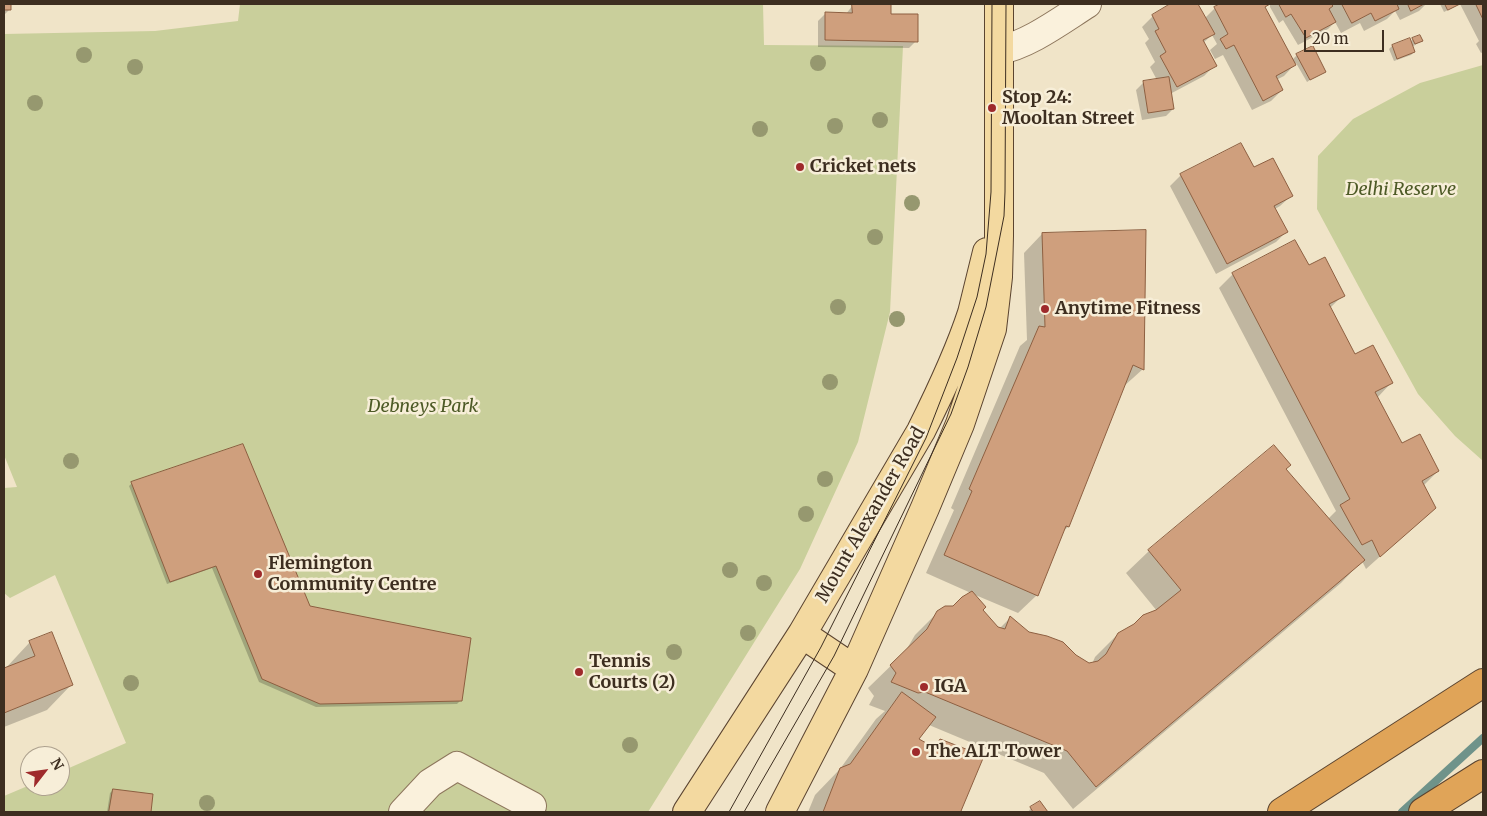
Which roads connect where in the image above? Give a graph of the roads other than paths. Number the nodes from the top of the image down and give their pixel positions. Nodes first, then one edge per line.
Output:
1 (999, 4) edge
2 (1086, 4) edge
3 (999, 50) junction
4 (998, 192) junction
5 (802, 634) junction
6 (854, 669) junction
7 (1483, 683) edge
8 (1483, 774) edge
9 (403, 812) edge
10 (528, 812) edge
11 (687, 812) edge
12 (780, 812) edge
13 (1282, 812) edge
14 (1423, 812) edge

1 - 3 main road, Mount Alexander Road
2 - 3 street
3 - 4 main road, Mount Alexander Road
4 - 5 main road, Mount Alexander Road
4 - 6 main road, Mount Alexander Road
5 - 6 main road
5 - 11 main road, Mount Alexander Road
6 - 12 main road, Mount Alexander Road
7 - 13 highway
8 - 14 highway
9 - 10 street

